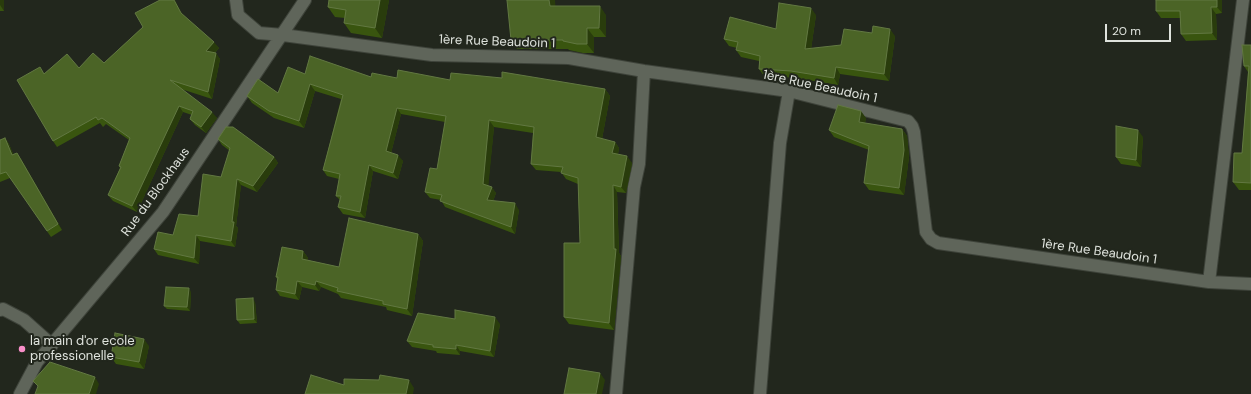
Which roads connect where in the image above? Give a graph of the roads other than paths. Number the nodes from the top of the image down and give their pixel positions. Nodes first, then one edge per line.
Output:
1 (236, 0) edge
2 (305, 0) edge
3 (1243, 0) edge
4 (283, 35) junction
5 (644, 72) junction
6 (789, 91) junction
7 (1209, 282) junction
8 (1251, 284) edge
9 (0, 310) edge
10 (52, 345) junction
11 (20, 394) edge
12 (616, 394) edge
13 (760, 394) edge

1 - 4 street, 1ère Rue Beaudoin 1
2 - 4 street, Rue du Blockhaus
3 - 7 street
4 - 5 street, 1ère Rue Beaudoin 1
4 - 10 street, Rue du Blockhaus
5 - 6 street, 1ère Rue Beaudoin 1
5 - 12 street
6 - 7 street, 1ère Rue Beaudoin 1
6 - 13 street
7 - 8 street, 1ère Rue Beaudoin 1
9 - 10 street
10 - 11 street, Rue du Blockhaus

